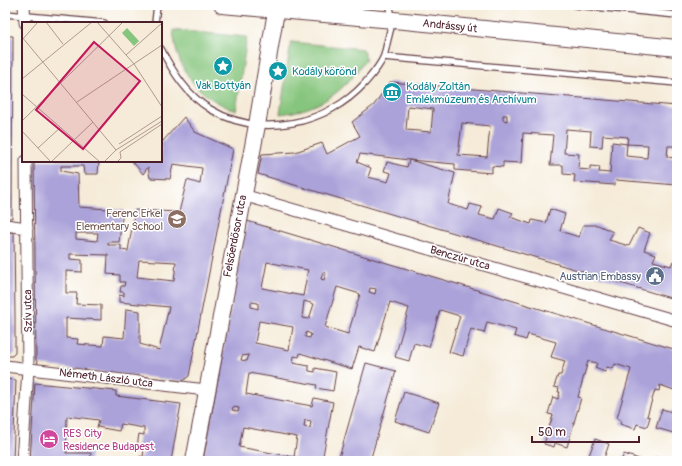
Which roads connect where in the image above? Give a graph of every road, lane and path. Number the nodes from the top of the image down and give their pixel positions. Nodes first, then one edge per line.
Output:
1 (157, 5) edge
2 (222, 5) edge
3 (576, 5) edge
4 (276, 8) edge
5 (391, 12) edge
6 (5, 14) edge
7 (25, 15) edge
8 (677, 15) edge
9 (94, 22) edge
10 (155, 22) edge
11 (677, 48) edge
12 (162, 51) edge
13 (384, 57) junction
14 (677, 83) edge
15 (257, 125) junction
16 (26, 162) edge
17 (243, 195) junction
18 (5, 225) edge
19 (27, 228) junction
20 (677, 321) edge
21 (5, 366) edge
22 (28, 369) junction
23 (206, 390) junction
24 (22, 461) edge
25 (194, 461) edge

1 - 10 lane
2 - 4 street, Andrássy út
3 - 8 lane
4 - 5 street, Andrássy út
4 - 15 street, Felsőerdősor utca
5 - 11 street, Andrássy út
5 - 13 lane
6 - 7 lane
7 - 9 lane
12 - 15 lane
13 - 14 lane
13 - 15 lane
15 - 17 street, Felsőerdősor utca
16 - 19 street, Szív utca
17 - 20 street, Benczúr utca
17 - 23 street, Felsőerdősor utca
18 - 19 street
19 - 22 street, Szív utca
21 - 22 street, Németh László utca
22 - 23 street, Németh László utca
22 - 24 street, Szív utca
23 - 25 street, Felsőerdősor utca

